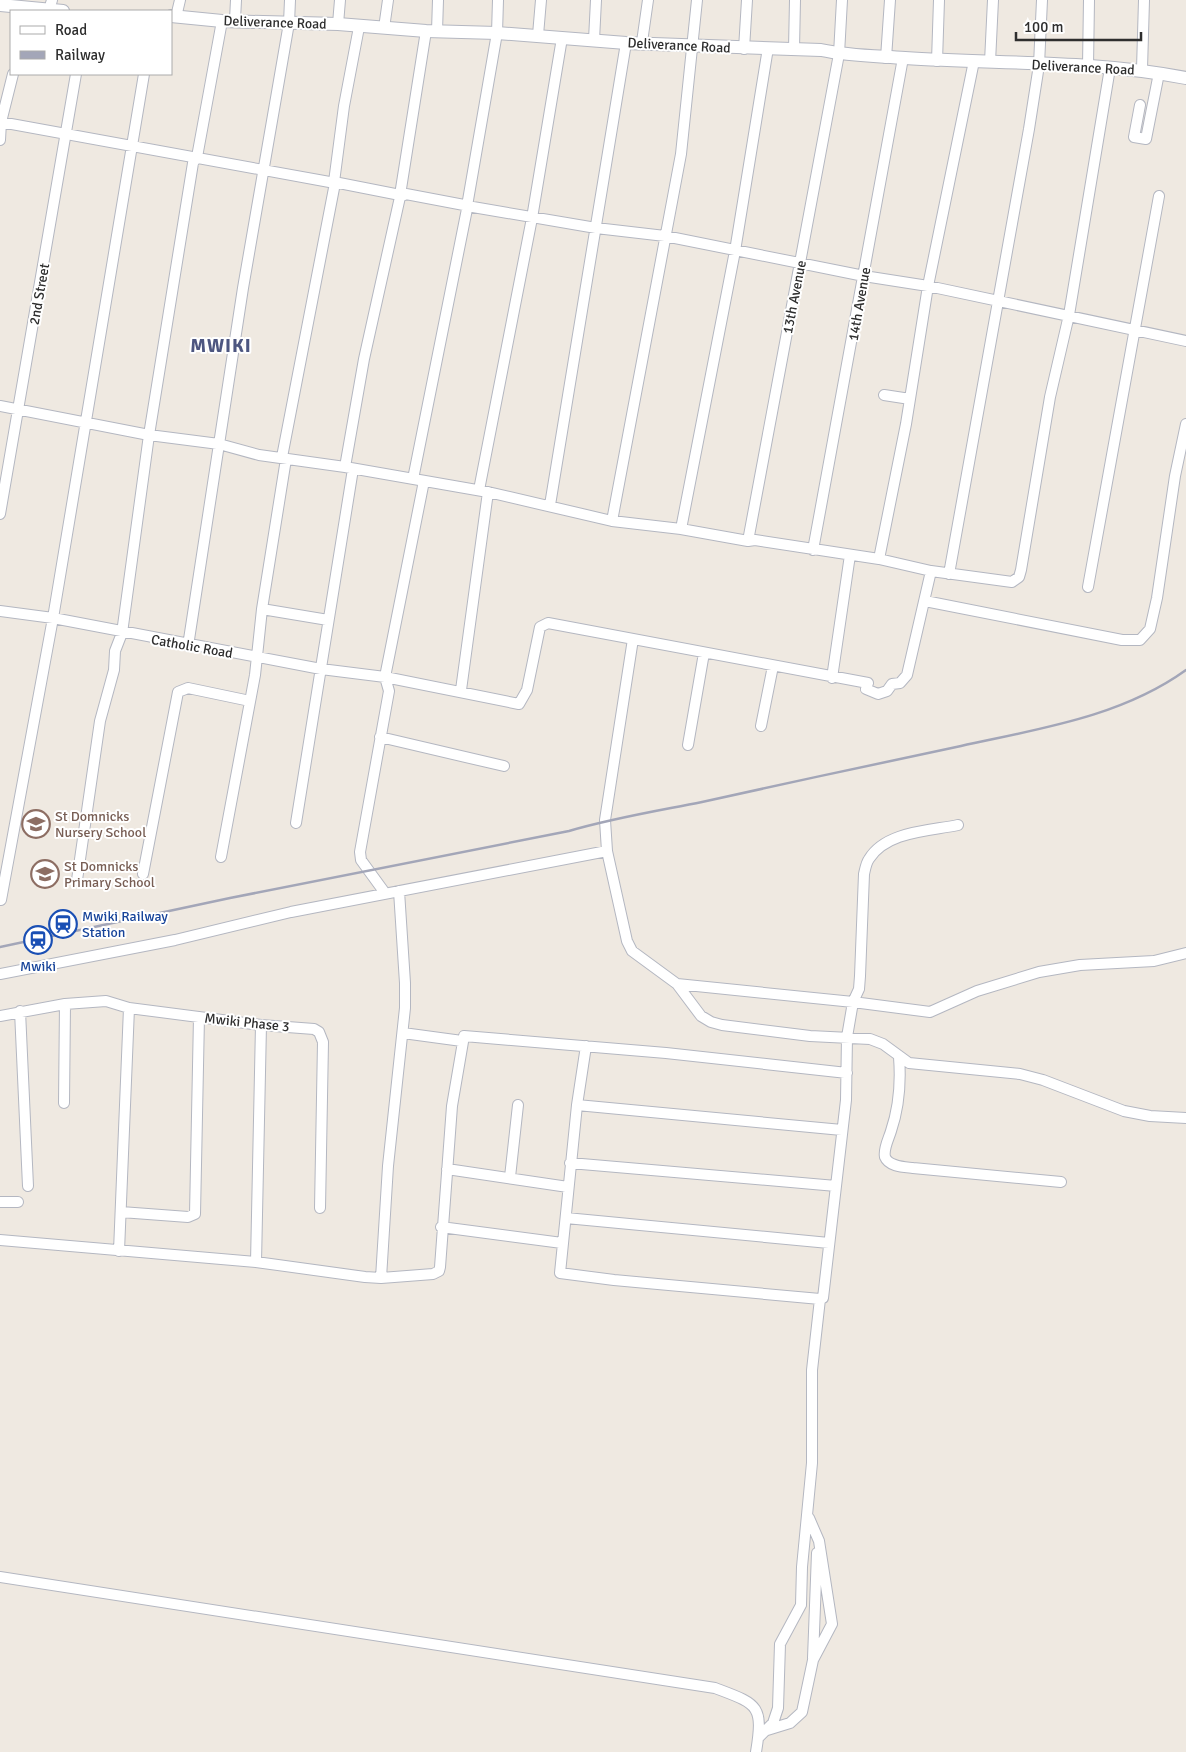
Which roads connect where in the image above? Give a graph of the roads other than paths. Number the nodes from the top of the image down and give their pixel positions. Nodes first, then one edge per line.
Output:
1 (180, 0) edge
2 (236, 0) edge
3 (290, 0) edge
4 (340, 0) edge
5 (388, 0) edge
6 (438, 0) edge
7 (498, 0) edge
8 (541, 0) edge
9 (596, 0) edge
10 (648, 0) edge
11 (697, 0) edge
12 (747, 0) edge
13 (795, 0) edge
14 (842, 0) edge
15 (890, 0) edge
16 (940, 0) edge
17 (993, 0) edge
18 (1042, 0) edge
19 (1089, 0) edge
20 (1144, 0) edge
21 (0, 5) edge
22 (51, 5) edge
23 (23, 10) edge
24 (173, 16) edge
25 (228, 20) junction
26 (289, 23) junction
27 (338, 24) junction
28 (359, 27) junction
29 (384, 28) junction
30 (431, 31) junction
31 (497, 33) junction
32 (538, 35) junction
33 (562, 38) junction
34 (594, 40) junction
35 (642, 42) junction
36 (626, 43) junction
37 (694, 46) junction
38 (768, 48) junction
39 (744, 49) junction
40 (794, 49) junction
41 (839, 54) junction
42 (886, 58) junction
43 (903, 58) junction
44 (936, 60) junction
45 (974, 61) junction
46 (990, 62) junction
47 (1039, 65) junction
48 (1088, 66) junction
49 (1110, 68) junction
50 (1186, 68) edge
51 (1142, 70) junction
52 (1159, 73) junction
53 (13, 75) edge
54 (76, 75) edge
55 (144, 75) edge
56 (1186, 78) edge
57 (1140, 105) dead end
58 (1, 122) edge
59 (66, 134) junction
60 (0, 140) edge
61 (132, 144) junction
62 (197, 157) junction
63 (264, 170) junction
64 (335, 183) junction
65 (402, 195) junction
66 (1159, 196) dead end
67 (467, 206) junction
68 (532, 218) junction
69 (596, 228) junction
70 (665, 236) junction
71 (735, 251) junction
72 (800, 262) junction
73 (864, 276) junction
74 (928, 286) junction
75 (999, 300) junction
76 (1069, 315) junction
77 (1136, 329) junction
78 (1186, 341) edge
79 (884, 394) dead end
80 (910, 399) junction
81 (0, 406) edge
82 (18, 410) junction
83 (86, 422) junction
84 (1186, 424) edge
85 (149, 436) junction
86 (219, 444) junction
87 (284, 458) junction
88 (349, 468) junction
89 (413, 479) junction
90 (424, 481) junction
91 (483, 491) junction
92 (550, 505) junction
93 (0, 514) edge
94 (612, 521) junction
95 (681, 529) junction
96 (748, 541) junction
97 (813, 550) junction
98 (850, 555) junction
99 (880, 559) junction
100 (931, 571) junction
101 (949, 574) junction
102 (1088, 587) dead end
103 (925, 602) junction
104 (262, 609) junction
105 (0, 611) edge
106 (53, 618) junction
107 (328, 620) junction
108 (122, 633) junction
109 (633, 639) junction
110 (188, 646) junction
111 (704, 653) junction
112 (256, 657) junction
113 (773, 666) junction
114 (321, 670) junction
115 (385, 676) junction
116 (832, 678) junction
117 (461, 690) junction
118 (250, 701) junction
119 (761, 726) dead end
120 (380, 737) junction
121 (688, 745) dead end
122 (504, 766) dead end
123 (296, 823) dead end
124 (958, 825) dead end
125 (607, 851) junction
126 (220, 857) dead end
127 (143, 874) dead end
128 (77, 880) dead end
129 (398, 890) junction
130 (385, 893) junction
131 (1, 900) edge
132 (1186, 954) edge
133 (0, 974) edge
134 (677, 984) junction
135 (853, 1002) junction
136 (65, 1004) junction
137 (128, 1008) junction
138 (20, 1011) junction
139 (0, 1016) edge
140 (200, 1017) junction
141 (261, 1025) junction
142 (402, 1034) junction
143 (847, 1037) junction
144 (462, 1041) junction
145 (586, 1046) junction
146 (899, 1057) junction
147 (847, 1073) junction
148 (64, 1104) dead end
149 (518, 1105) dead end
150 (577, 1105) junction
151 (1186, 1118) edge
152 (842, 1130) junction
153 (570, 1163) junction
154 (447, 1169) junction
155 (510, 1177) junction
156 (1061, 1182) dead end
157 (28, 1186) dead end
158 (836, 1186) junction
159 (568, 1187) junction
160 (0, 1202) edge
161 (18, 1202) dead end
162 (320, 1208) dead end
163 (120, 1212) junction
164 (566, 1218) junction
165 (441, 1227) junction
166 (0, 1240) edge
167 (562, 1243) junction
168 (829, 1243) junction
169 (119, 1251) junction
170 (256, 1262) junction
171 (381, 1278) junction
172 (820, 1299) junction
173 (808, 1517) junction
174 (819, 1539) junction
175 (0, 1577) edge
176 (813, 1660) junction
177 (761, 1734) junction
178 (756, 1752) edge

1 - 24 street
2 - 25 street
3 - 26 street
4 - 27 street
5 - 29 street
6 - 30 street
7 - 31 street
8 - 32 street
9 - 34 street
10 - 35 street
11 - 37 street
12 - 39 street
13 - 40 street
14 - 41 street, 13th Avenue
15 - 42 street
16 - 44 street
17 - 46 street
18 - 47 street
19 - 48 street
20 - 51 street
21 - 23 street
22 - 23 street
24 - 25 street, Deliverance Road
25 - 26 street, Deliverance Road
25 - 62 street
26 - 27 street, Deliverance Road
26 - 63 street
27 - 28 street, Deliverance Road
28 - 29 street, Deliverance Road
28 - 64 street
29 - 30 street, Deliverance Road
30 - 31 street, Deliverance Road
30 - 65 street
31 - 32 street, Deliverance Road
31 - 67 street
32 - 33 street, Deliverance Road
33 - 34 street, Deliverance Road
33 - 68 street
34 - 36 street, Deliverance Road
35 - 36 street, Deliverance Road
35 - 37 street, Deliverance Road
36 - 69 street
37 - 39 street, Deliverance Road
37 - 70 street
38 - 39 street, Deliverance Road
38 - 40 street, Deliverance Road
38 - 71 street
40 - 41 street, Deliverance Road
41 - 42 street, Deliverance Road
41 - 72 street, 13th Avenue
42 - 43 street, Deliverance Road
43 - 44 street, Deliverance Road
43 - 73 street, 14th Avenue
44 - 45 street, Deliverance Road
45 - 46 street, Deliverance Road
45 - 74 street
46 - 47 street, Deliverance Road
47 - 48 street, Deliverance Road
47 - 75 street
48 - 49 street, Deliverance Road
49 - 51 street, Deliverance Road
49 - 76 street
50 - 56 street
51 - 52 street, Deliverance Road
52 - 56 street, Deliverance Road
52 - 57 street
53 - 58 street
54 - 59 street, 2nd Street
55 - 61 street
58 - 59 street
58 - 60 street
59 - 61 street
59 - 82 street, 2nd Street
61 - 62 street
61 - 83 street
62 - 63 street
62 - 85 street
63 - 64 street
63 - 86 street
64 - 65 street
64 - 87 street
65 - 67 street
65 - 88 street
66 - 77 street
67 - 68 street
67 - 89 street
68 - 69 street
68 - 91 street
69 - 70 street
69 - 92 street
70 - 71 street
70 - 94 street
71 - 72 street
71 - 95 street
72 - 73 street
72 - 96 street, 13th Avenue
73 - 74 street
73 - 97 street, 14th Avenue
74 - 75 street
74 - 80 street
75 - 76 street
75 - 101 street
76 - 77 street
76 - 101 street
77 - 78 street
77 - 102 street
79 - 80 street
80 - 99 street
81 - 82 street
82 - 83 street
82 - 93 street, 2nd Street
83 - 85 street
83 - 106 street
84 - 103 street
85 - 86 street
85 - 108 street
86 - 87 street
86 - 110 street
87 - 88 street
87 - 104 street
88 - 89 street
88 - 107 street
89 - 90 street
90 - 91 street
90 - 115 street
91 - 92 street
91 - 117 street
92 - 94 street
94 - 95 street
95 - 96 street
96 - 97 street
97 - 98 street
98 - 99 street
98 - 116 street
99 - 100 street
100 - 101 street
100 - 103 street
103 - 116 street
104 - 107 street
104 - 112 street
105 - 106 street, Catholic Road
106 - 108 street, Catholic Road
106 - 131 street
107 - 114 street
108 - 110 street, Catholic Road
108 - 128 street
109 - 111 street
109 - 117 street, Catholic Road
109 - 125 street
110 - 112 street, Catholic Road
111 - 113 street
111 - 121 street
112 - 114 street, Catholic Road
112 - 118 street
113 - 116 street
113 - 119 street
114 - 115 street, Catholic Road
114 - 123 street
115 - 117 street, Catholic Road
115 - 120 street
118 - 126 street
118 - 127 street
120 - 122 street
120 - 130 street
124 - 135 street
125 - 129 street
125 - 134 street
129 - 130 street
129 - 142 street
130 - 133 street
132 - 135 street
134 - 135 street
134 - 143 street
135 - 143 street
136 - 137 street, Mwiki Phase 3
136 - 138 street, Mwiki Phase 3
136 - 148 street
137 - 140 street, Mwiki Phase 3
137 - 163 street
138 - 139 street, Mwiki Phase 3
138 - 157 street
140 - 141 street, Mwiki Phase 3
140 - 163 street
141 - 162 street, Mwiki Phase 3
141 - 170 street
142 - 144 street
142 - 171 street
143 - 146 street
143 - 147 street
144 - 145 street
144 - 154 street
145 - 147 street
145 - 150 street
146 - 151 street
146 - 156 street
147 - 152 street
149 - 155 street
150 - 152 street
150 - 153 street
152 - 158 street
153 - 158 street
153 - 159 street
154 - 155 street
154 - 165 street
155 - 159 street
158 - 168 street
159 - 164 street
160 - 161 street
163 - 169 street
164 - 167 street
164 - 168 street
165 - 167 street
165 - 171 street
166 - 169 street
167 - 172 street
168 - 172 street
169 - 170 street
170 - 171 street
172 - 173 street
173 - 174 street
173 - 177 street
174 - 176 street
174 - 176 street
175 - 177 street
176 - 177 street
177 - 178 street

